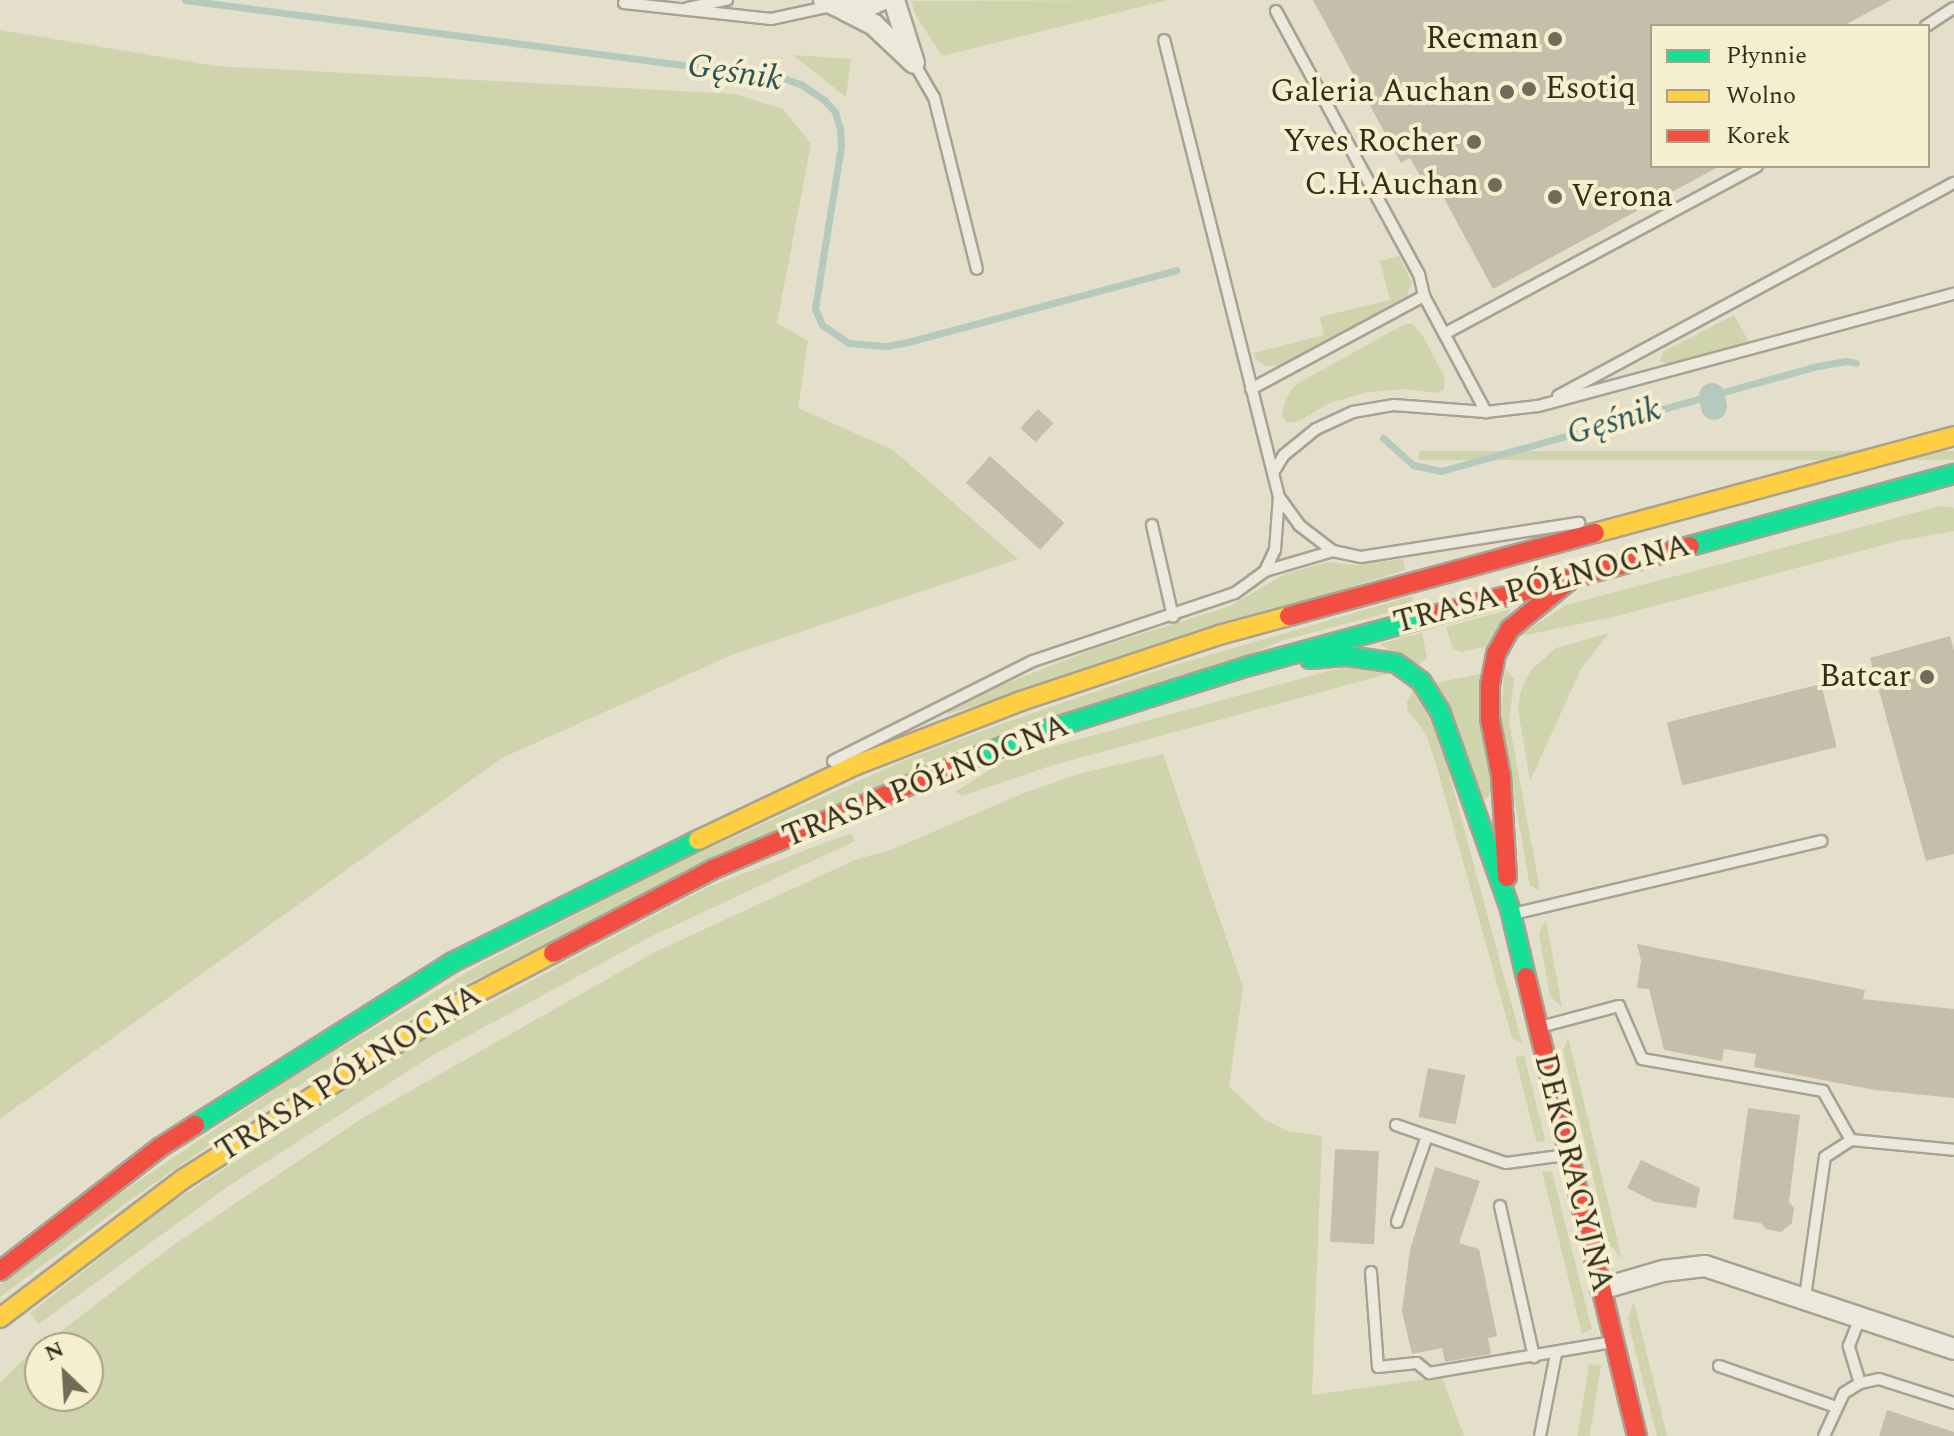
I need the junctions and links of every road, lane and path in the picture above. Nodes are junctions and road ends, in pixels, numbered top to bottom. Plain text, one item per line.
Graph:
1 (727, 0) edge
2 (881, 0) edge
3 (894, 0) edge
4 (624, 3) dead end
5 (834, 5) edge
6 (1954, 8) edge
7 (674, 10) junction
8 (1276, 11) dead end
9 (1929, 24) edge
10 (1164, 40) dead end
11 (914, 63) junction
12 (1753, 168) edge
13 (1954, 183) edge
14 (977, 269) dead end
15 (1954, 294) edge
16 (1424, 296) junction
17 (1444, 334) junction
18 (1251, 389) junction
19 (1538, 406) junction
20 (1486, 412) junction
21 (1954, 436) edge
22 (1273, 473) junction
23 (1954, 474) edge
24 (1279, 497) junction
25 (1637, 519) junction
26 (1152, 525) dead end
27 (1333, 551) junction
28 (1265, 571) junction
29 (1574, 576) junction
30 (1173, 617) junction
31 (1249, 666) junction
32 (783, 797) junction
33 (1821, 841) dead end
34 (1510, 912) junction
35 (1538, 1027) junction
36 (1396, 1125) dead end
37 (1427, 1136) junction
38 (1851, 1140) junction
39 (1954, 1150) edge
40 (1569, 1155) junction
41 (1500, 1206) dead end
42 (1397, 1222) dead end
43 (0, 1271) edge
44 (1371, 1272) dead end
45 (1601, 1289) junction
46 (1805, 1297) junction
47 (1860, 1317) junction
48 (0, 1318) edge
49 (1614, 1341) junction
50 (1954, 1349) edge
51 (1556, 1354) junction
52 (1534, 1357) junction
53 (1719, 1366) dead end
54 (1860, 1383) junction
55 (1954, 1403) edge
56 (1836, 1407) junction
57 (1540, 1436) edge
58 (1637, 1436) edge
59 (1824, 1436) edge

1 - 7 lane
2 - 5 street
3 - 11 street
4 - 7 lane
5 - 7 lane
5 - 11 street
6 - 9 lane
8 - 16 lane
10 - 18 lane
11 - 14 lane
12 - 17 lane
13 - 19 lane
15 - 19 lane
16 - 17 lane
16 - 18 lane
17 - 20 lane
18 - 22 lane
19 - 20 lane
20 - 22 lane
21 - 25 main road, TRASA PÓŁNOCNA
22 - 24 lane
23 - 29 main road, TRASA PÓŁNOCNA
24 - 27 lane
24 - 28 lane
25 - 27 lane
25 - 32 main road, TRASA PÓŁNOCNA
26 - 30 lane
27 - 28 lane
28 - 30 lane
29 - 31 main road, TRASA PÓŁNOCNA
29 - 34 main road, DEKORACYJNA
30 - 32 lane
31 - 34 main road, DEKORACYJNA
31 - 48 main road, TRASA PÓŁNOCNA
32 - 43 main road, TRASA PÓŁNOCNA
33 - 34 lane
34 - 35 main road, DEKORACYJNA
35 - 38 lane
35 - 40 main road, DEKORACYJNA
36 - 37 lane
37 - 40 lane
37 - 42 lane
38 - 39 lane
38 - 46 lane
40 - 45 main road, DEKORACYJNA
41 - 52 lane
44 - 52 lane
45 - 46 street
45 - 49 main road, DEKORACYJNA
46 - 47 street
47 - 50 street
47 - 54 lane
49 - 51 lane
49 - 58 main road, DEKORACYJNA
51 - 52 lane
51 - 57 lane
53 - 56 lane
54 - 55 lane
54 - 56 lane
56 - 59 lane

